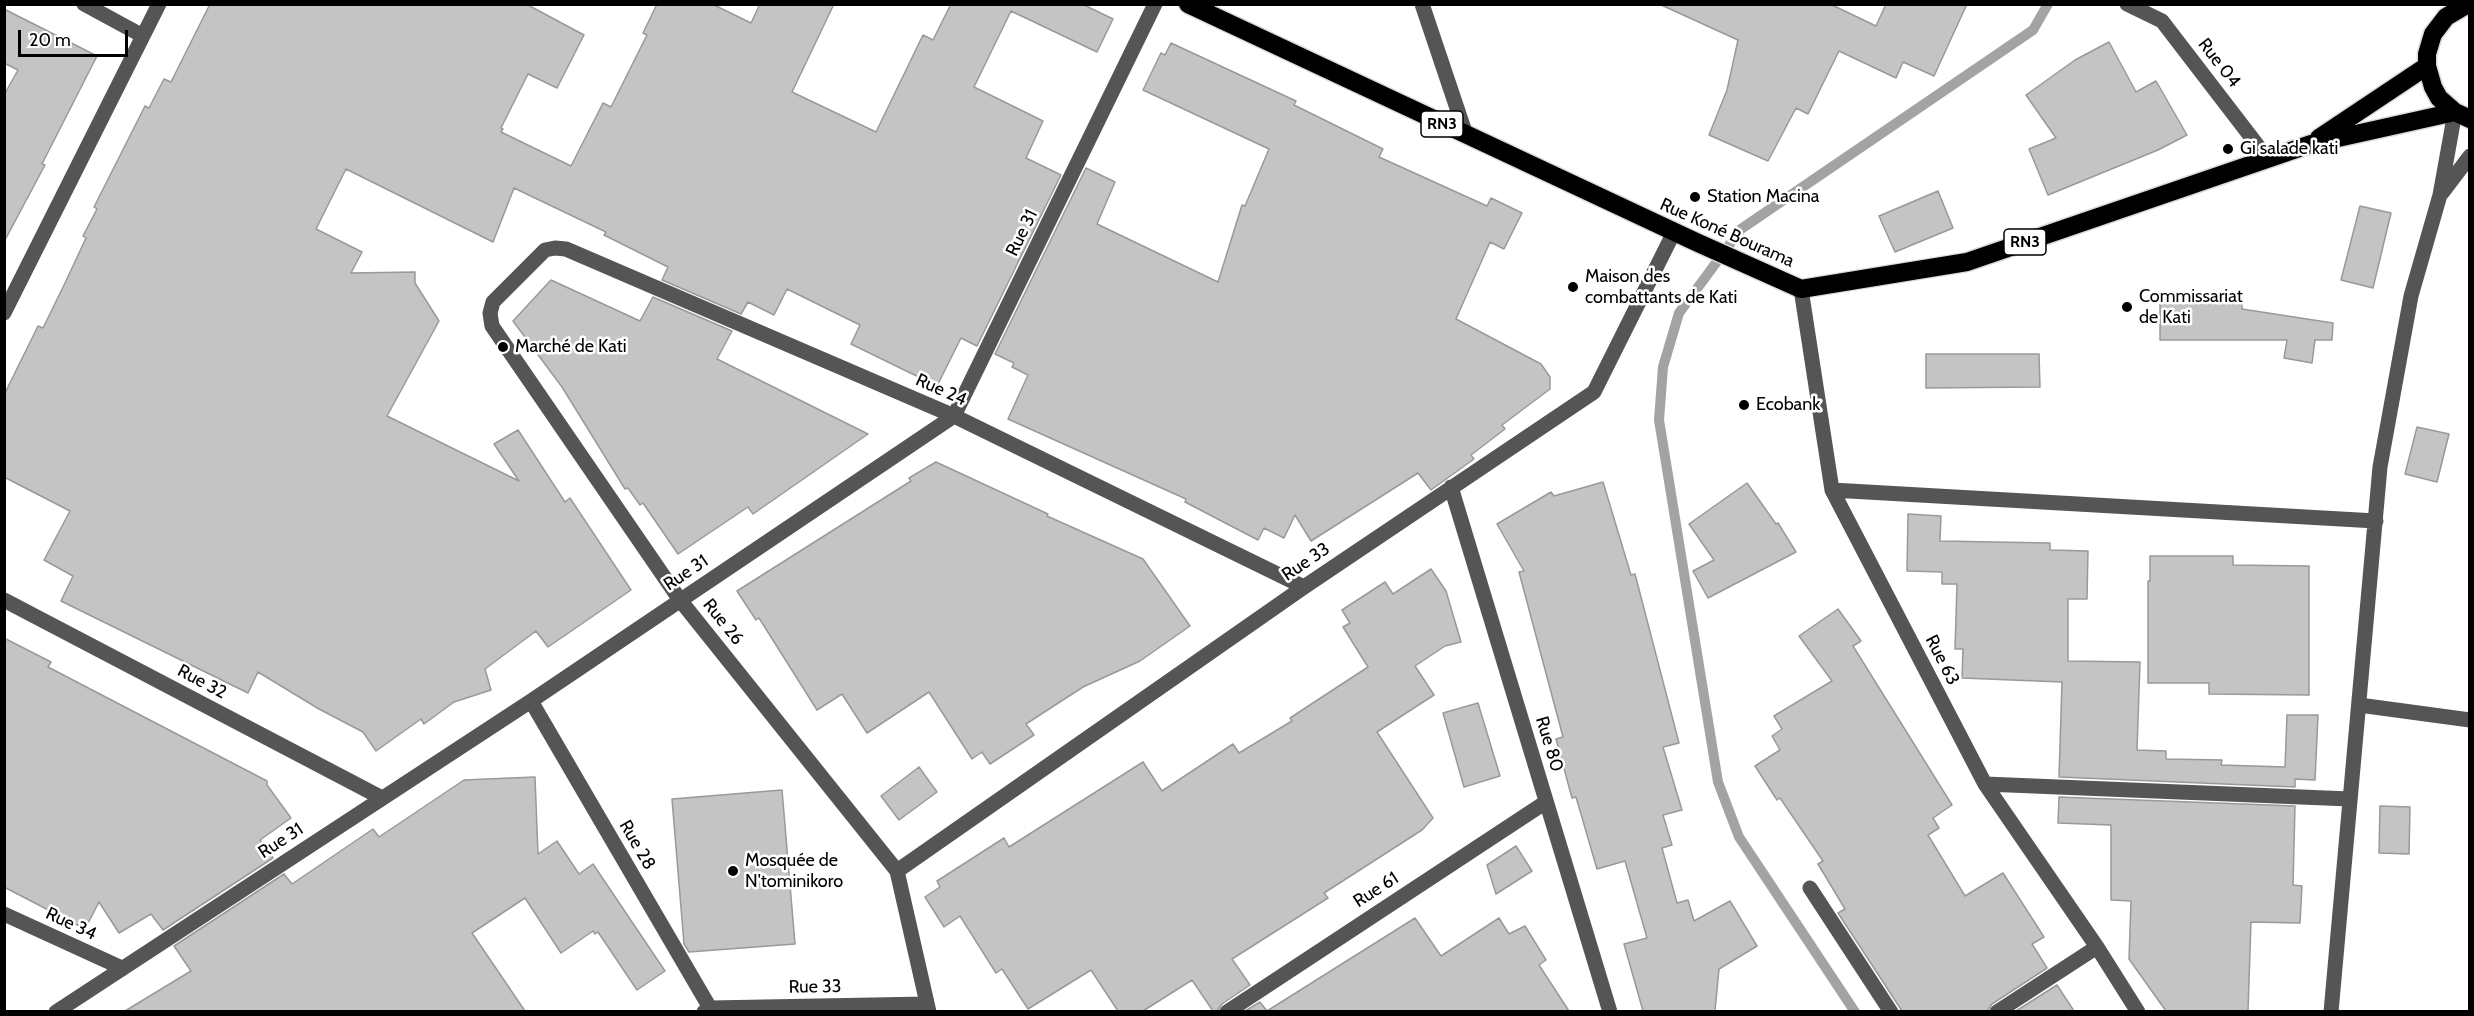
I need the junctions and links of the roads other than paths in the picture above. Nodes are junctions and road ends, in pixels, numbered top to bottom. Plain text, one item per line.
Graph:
1 (84, 4) edge
2 (159, 4) edge
3 (1155, 4) edge
4 (1188, 4) edge
5 (1422, 4) edge
6 (2127, 4) edge
7 (2165, 4) edge
8 (2464, 5) edge
9 (2162, 21) junction
10 (144, 36) junction
11 (2427, 66) junction
12 (2462, 116) edge
13 (1466, 135) junction
14 (2310, 144) junction
15 (2469, 156) edge
16 (2268, 159) junction
17 (2440, 195) junction
18 (1674, 232) junction
19 (555, 248) joint
20 (10, 287) edge
21 (1801, 289) junction
22 (4, 313) edge
23 (954, 416) junction
24 (1451, 487) junction
25 (1832, 490) junction
26 (2376, 521) junction
27 (1304, 587) junction
28 (4, 600) edge
29 (681, 600) junction
30 (531, 701) junction
31 (2359, 705) junction
32 (2469, 720) edge
33 (1984, 784) junction
34 (382, 798) junction
35 (2350, 799) junction
36 (1546, 802) junction
37 (897, 871) junction
38 (1810, 888) dead end
39 (4, 914) edge
40 (2097, 946) junction
41 (122, 968) junction
42 (928, 1008) edge
43 (707, 1010) edge
44 (56, 1011) edge
45 (1227, 1011) edge
46 (1610, 1011) edge
47 (1891, 1011) edge
48 (1997, 1011) edge
49 (2138, 1011) edge
50 (2331, 1011) edge

1 - 10 street
2 - 10 street
3 - 23 street, Rue 31
4 - 13 highway, Rue Koné Bourama / RN3
5 - 13 street
6 - 9 street, Rue 04
7 - 9 street
8 - 11 highway
9 - 16 street, Rue 04
10 - 20 street
11 - 12 highway
11 - 14 highway, Rue Koné Bourama / RN3
12 - 14 highway, Rue Koné Bourama / RN3
12 - 17 street
13 - 18 highway, Rue Koné Bourama / RN3
14 - 16 highway, Rue Koné Bourama / RN3
15 - 17 street
16 - 21 highway, Rue Koné Bourama / RN3
17 - 26 street
18 - 21 highway, Rue Koné Bourama / RN3
18 - 24 street, Rue 33
19 - 23 street, Rue 24
19 - 29 street, Rue 26
20 - 22 street
21 - 25 street, Rue 63
23 - 27 street, Rue 24
23 - 29 street, Rue 31
24 - 27 street, Rue 33
24 - 36 street, Rue 80
25 - 26 street
25 - 33 street, Rue 63
26 - 31 street
27 - 37 street, Rue 33
28 - 34 street, Rue 32
29 - 30 street, Rue 31
29 - 37 street, Rue 26
30 - 34 street, Rue 31
30 - 43 street, Rue 28
31 - 32 street
31 - 35 street
33 - 35 street
33 - 40 street, Rue 63
34 - 41 street, Rue 31
35 - 50 street
36 - 45 street, Rue 61
36 - 46 street, Rue 80
37 - 42 street, Rue 26
38 - 47 street
39 - 41 street, Rue 34
40 - 48 street
40 - 49 street, Rue 63
41 - 44 street, Rue 31
42 - 43 street, Rue 33

